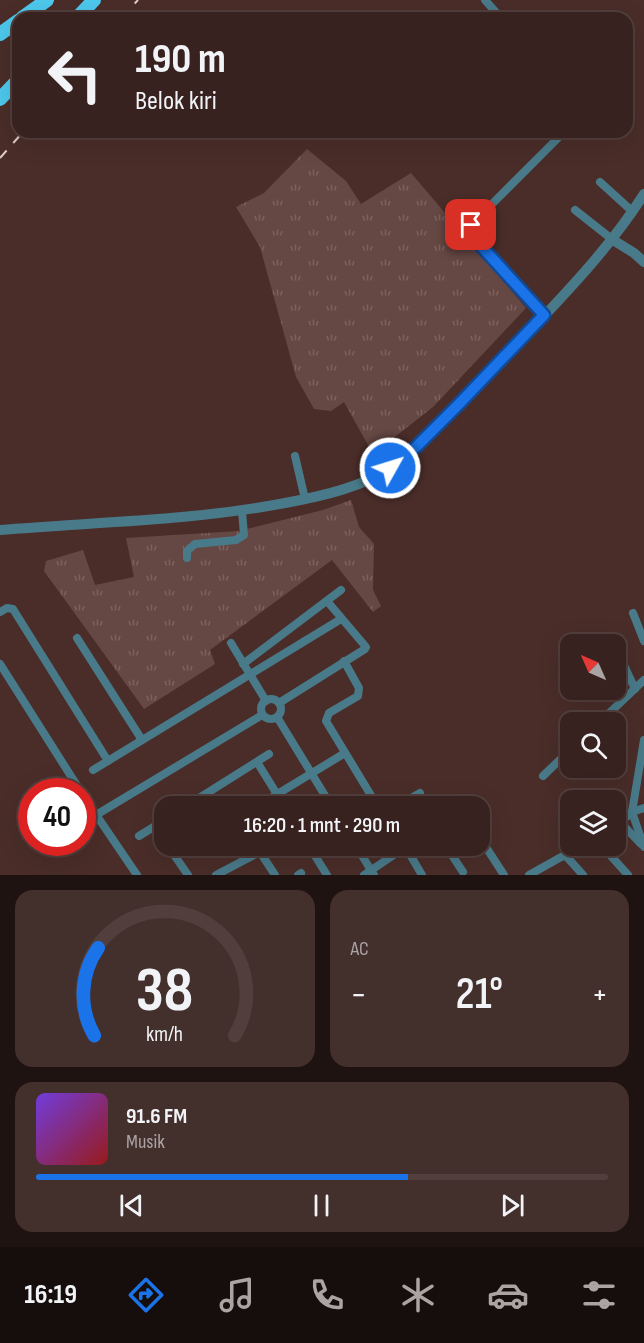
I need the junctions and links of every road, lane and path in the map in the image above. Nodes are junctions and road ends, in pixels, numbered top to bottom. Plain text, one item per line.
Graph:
1 (47, 0) edge
2 (94, 0) edge
3 (485, 0) edge
4 (30, 12) edge
5 (83, 12) edge
6 (496, 12) edge
7 (12, 86) edge
8 (1, 98) edge
9 (558, 138) edge
10 (600, 182) dead end
11 (644, 194) edge
12 (575, 210) dead end
13 (633, 212) junction
14 (613, 240) junction
15 (644, 262) edge
16 (544, 315) junction
17 (295, 456) dead end
18 (305, 499) junction
19 (242, 511) junction
20 (0, 530) edge
21 (187, 558) dead end
22 (341, 590) dead end
23 (327, 601) junction
24 (0, 612) edge
25 (633, 613) dead end
26 (341, 619) junction
27 (77, 638) dead end
28 (644, 641) edge
29 (231, 643) dead end
30 (344, 661) junction
31 (0, 664) edge
32 (243, 664) junction
33 (626, 671) edge
34 (250, 675) junction
35 (644, 680) edge
36 (634, 689) junction
37 (266, 701) junction
38 (279, 703) junction
39 (610, 712) edge
40 (262, 715) junction
41 (277, 717) junction
42 (142, 740) junction
43 (644, 740) edge
44 (345, 753) junction
45 (269, 754) dead end
46 (560, 760) edge
47 (108, 761) junction
48 (257, 762) junction
49 (93, 770) dead end
50 (311, 774) junction
51 (543, 776) dead end
52 (72, 778) edge
53 (420, 793) dead end
54 (277, 794) junction
55 (203, 796) edge
56 (274, 796) edge
57 (325, 796) edge
58 (371, 796) edge
59 (415, 796) edge
60 (644, 808) edge
61 (632, 812) junction
62 (96, 815) joint
63 (626, 818) edge
64 (154, 827) edge
65 (626, 832) edge
66 (139, 836) dead end
67 (644, 847) edge
68 (490, 853) edge
69 (175, 856) edge
70 (315, 856) edge
71 (361, 856) edge
72 (392, 856) edge
73 (412, 856) edge
74 (453, 856) edge
75 (611, 856) edge
76 (229, 872) edge
77 (463, 872) dead end
78 (369, 873) edge
79 (184, 874) edge
80 (137, 875) edge
81 (216, 875) edge
82 (275, 875) edge
83 (327, 875) edge
84 (422, 875) edge
85 (504, 875) edge
86 (529, 875) edge
87 (583, 875) edge
88 (628, 875) edge

1 - 4 highway
2 - 5 highway
3 - 6 street
7 - 8 highway
9 - 16 street
10 - 13 street
11 - 13 street
12 - 14 street
13 - 14 street
14 - 15 street
14 - 16 street
16 - 18 street
17 - 18 street
18 - 19 street
19 - 20 street
19 - 21 street
22 - 23 street
23 - 26 street
23 - 32 street
24 - 47 street
25 - 28 street
26 - 30 street
26 - 34 street
27 - 42 street
29 - 32 street
30 - 38 street
30 - 44 street
31 - 52 street
32 - 34 street
33 - 36 street
34 - 37 street
34 - 42 street
35 - 36 street
36 - 39 street
37 - 38 street
37 - 40 street
38 - 41 street
40 - 41 street
40 - 62 street
41 - 50 street
42 - 47 street
43 - 61 street
44 - 50 street
44 - 58 street
45 - 48 street
46 - 51 street
47 - 49 street
48 - 54 street
48 - 55 street
50 - 54 street
50 - 57 street
53 - 59 street
54 - 56 street
60 - 61 street
61 - 63 street
61 - 67 street
62 - 80 street
64 - 66 street
65 - 67 street
68 - 85 street
69 - 79 street
70 - 83 street
71 - 78 street
72 - 78 street
73 - 84 street
74 - 77 street
75 - 88 street
76 - 81 street
76 - 82 street
86 - 87 street

